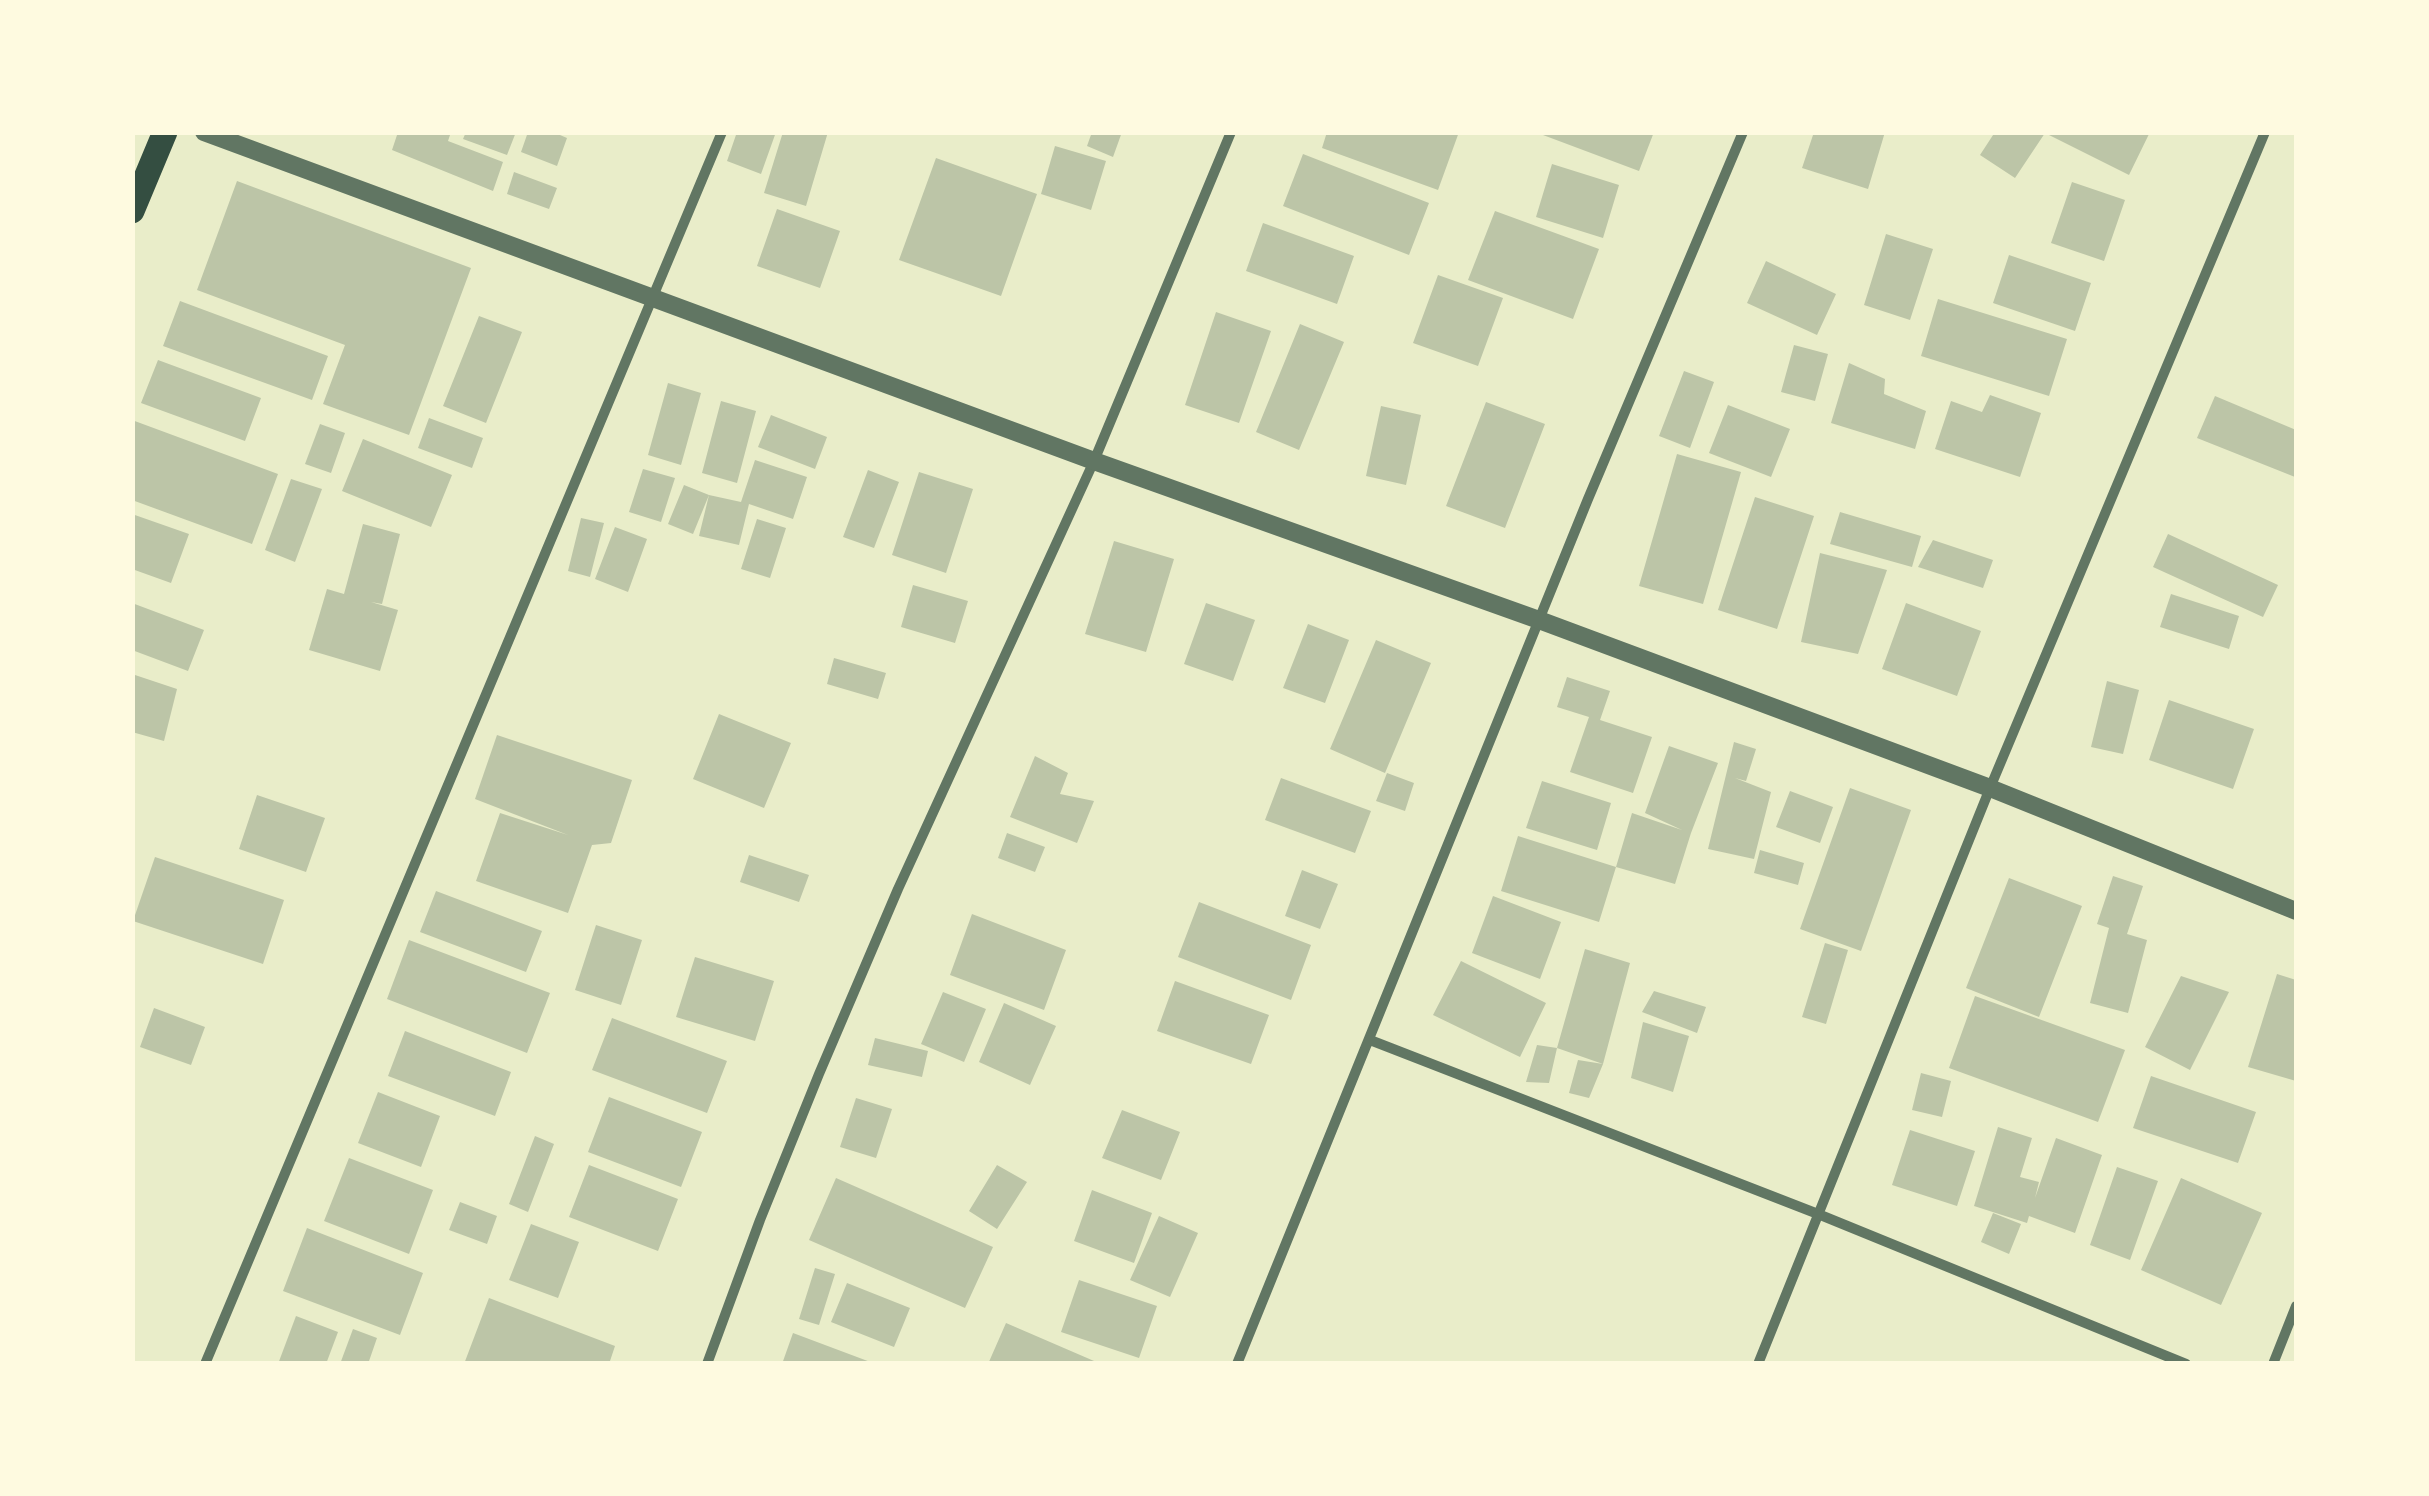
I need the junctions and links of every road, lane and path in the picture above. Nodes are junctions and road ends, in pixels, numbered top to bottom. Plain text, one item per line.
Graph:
1 (165, 132) edge
2 (204, 132) edge
3 (722, 132) edge
4 (1231, 132) edge
5 (1743, 132) edge
6 (2265, 132) edge
7 (132, 211) edge
8 (654, 300) junction
9 (1094, 461) junction
10 (1539, 620) junction
11 (1990, 788) junction
12 (2296, 911) edge
13 (1370, 1040) junction
14 (1818, 1214) junction
15 (2296, 1306) edge
16 (205, 1364) edge
17 (707, 1364) edge
18 (1237, 1364) edge
19 (1758, 1364) edge
20 (2186, 1364) edge
21 (2273, 1364) edge

1 - 7 main road
2 - 8 street
3 - 8 street
4 - 9 street
5 - 10 street
6 - 11 street
8 - 9 street
8 - 16 street
9 - 10 street
9 - 17 street
10 - 11 street
10 - 13 street
11 - 12 street
11 - 14 street
13 - 14 street
13 - 18 street
14 - 19 street
14 - 20 street
15 - 21 street

